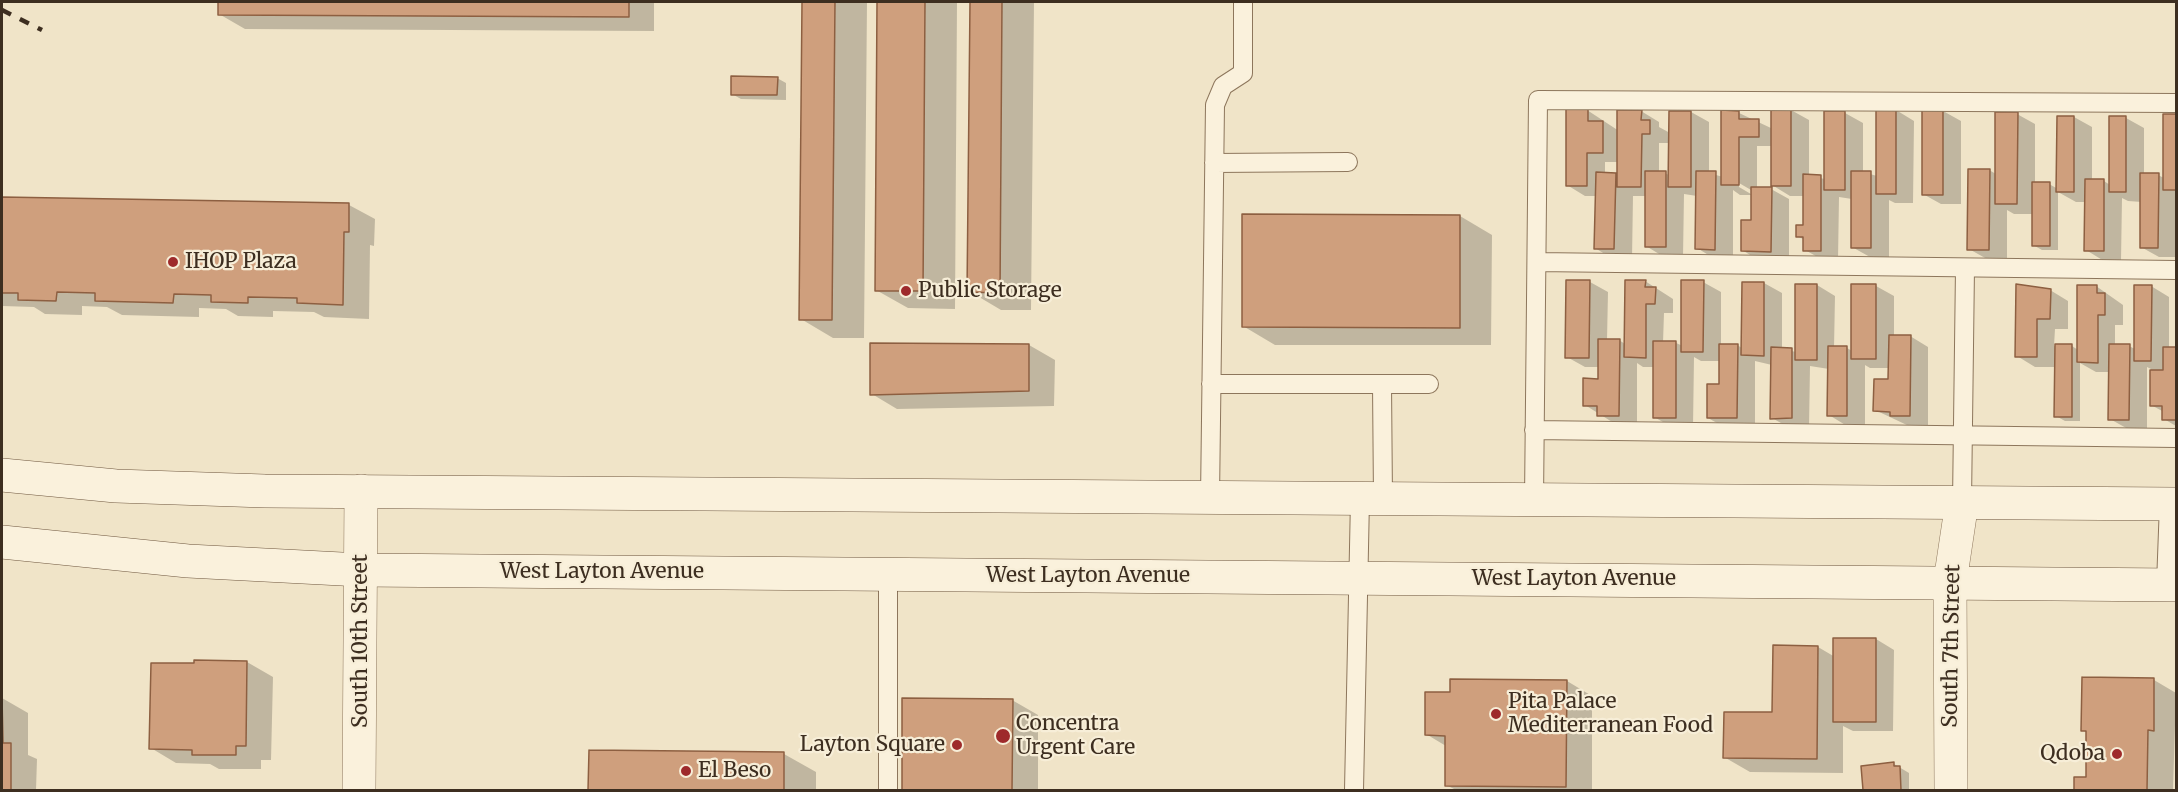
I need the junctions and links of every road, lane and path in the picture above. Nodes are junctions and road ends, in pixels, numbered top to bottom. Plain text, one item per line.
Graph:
1 (1243, 2) edge
2 (2176, 103) edge
3 (1348, 162) dead end
4 (1214, 163) junction
5 (1537, 262) junction
6 (1965, 268) junction
7 (2176, 270) edge
8 (1211, 384) junction
9 (1382, 384) junction
10 (1429, 384) dead end
11 (1534, 430) junction
12 (1964, 435) junction
13 (2176, 438) edge
14 (2, 475) edge
15 (361, 491) junction
16 (1210, 498) junction
17 (1371, 499) junction
18 (1534, 500) junction
19 (1962, 502) junction
20 (2173, 504) edge
21 (2, 542) edge
22 (361, 570) junction
23 (888, 574) junction
24 (1358, 578) junction
25 (1950, 582) junction
26 (2171, 585) edge
27 (359, 790) edge
28 (888, 790) edge
29 (1354, 790) edge
30 (1951, 790) edge

1 - 4 lane
2 - 5 lane
3 - 4 lane
4 - 8 lane
5 - 6 lane
5 - 11 lane
6 - 7 lane
6 - 12 lane
8 - 9 lane
8 - 16 lane
9 - 10 lane
9 - 17 lane
11 - 12 lane
11 - 18 lane
12 - 13 lane
12 - 19 lane
14 - 15 main road
15 - 16 main road
15 - 22 main road, South 10th Street
16 - 17 main road
17 - 18 main road
17 - 24 lane
18 - 19 main road
19 - 20 main road
19 - 25 main road, South 7th Street
20 - 26 lane
21 - 22 main road, West Layton Avenue
22 - 23 main road, West Layton Avenue
22 - 27 main road, South 10th Street
23 - 24 main road, West Layton Avenue
23 - 28 lane
24 - 25 main road, West Layton Avenue
24 - 29 lane
25 - 26 main road, West Layton Avenue
25 - 30 main road, South 7th Street

